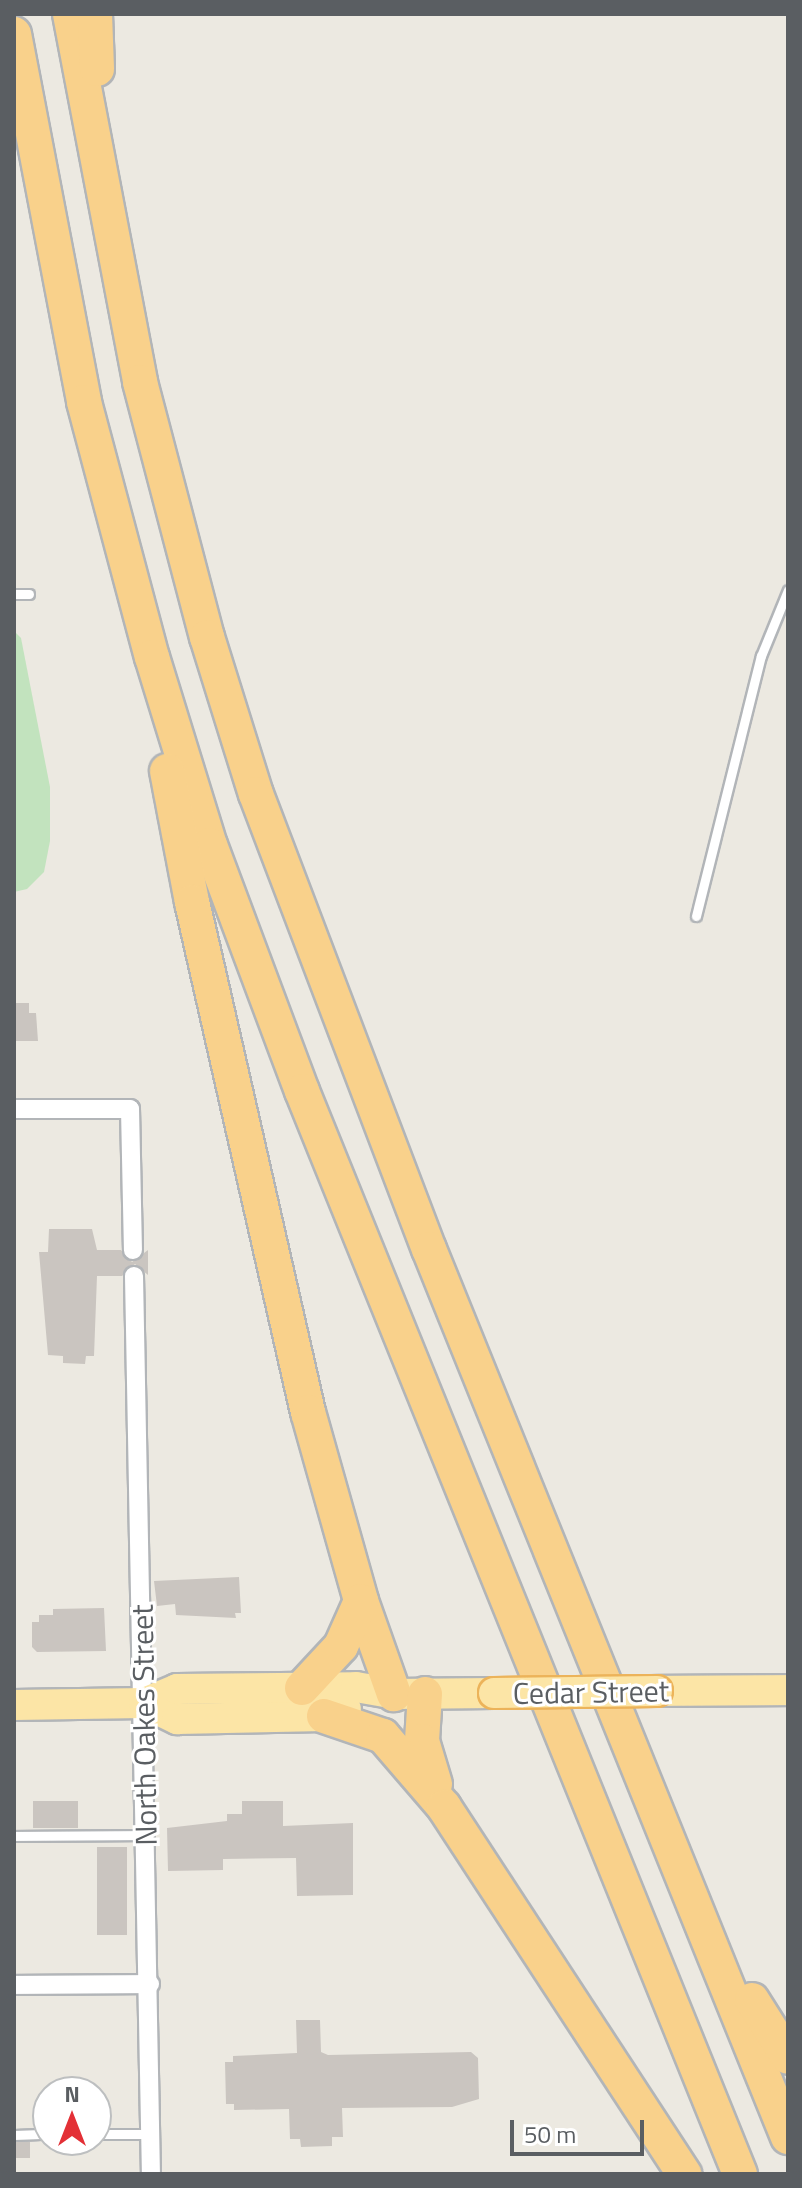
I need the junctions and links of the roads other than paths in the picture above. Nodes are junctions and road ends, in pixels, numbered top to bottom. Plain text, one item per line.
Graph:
1 (70, 14) edge
2 (95, 14) edge
3 (14, 34) edge
4 (100, 189) junction
5 (788, 590) edge
6 (134, 593) junction
7 (14, 594) edge
8 (29, 594) dead end
9 (696, 916) dead end
10 (14, 1109) edge
11 (133, 1250) dead end
12 (134, 1276) dead end
13 (361, 1601) junction
14 (302, 1688) junction
15 (788, 1690) edge
16 (409, 1694) junction
17 (144, 1703) junction
18 (14, 1705) edge
19 (324, 1716) junction
20 (444, 1807) junction
21 (147, 1835) junction
22 (14, 1836) edge
23 (705, 1931) junction
24 (150, 1984) junction
25 (14, 1985) edge
26 (788, 2057) edge
27 (112, 2134) edge
28 (150, 2134) junction
29 (788, 2137) edge
30 (151, 2174) edge
31 (684, 2174) edge
32 (740, 2174) edge

1 - 4 highway
2 - 4 highway
3 - 6 highway
4 - 23 highway
5 - 9 lane
6 - 13 highway
6 - 32 highway
7 - 8 lane
10 - 11 street
12 - 17 street, North Oakes Street
13 - 14 highway
13 - 16 highway
14 - 16 main road, Cedar Street
14 - 17 main road, Cedar Street
15 - 16 main road, Cedar Street, bridge
16 - 19 main road, Cedar Street
16 - 20 highway
17 - 18 main road, Cedar Street
17 - 19 main road, Cedar Street
17 - 21 street, North Oakes Street
19 - 20 highway
20 - 31 highway
21 - 22 lane
21 - 24 street, North Oakes Street
23 - 26 highway
23 - 29 highway
24 - 25 street
24 - 28 street, North Oakes Street
27 - 28 lane
28 - 30 street, North Oakes Street

